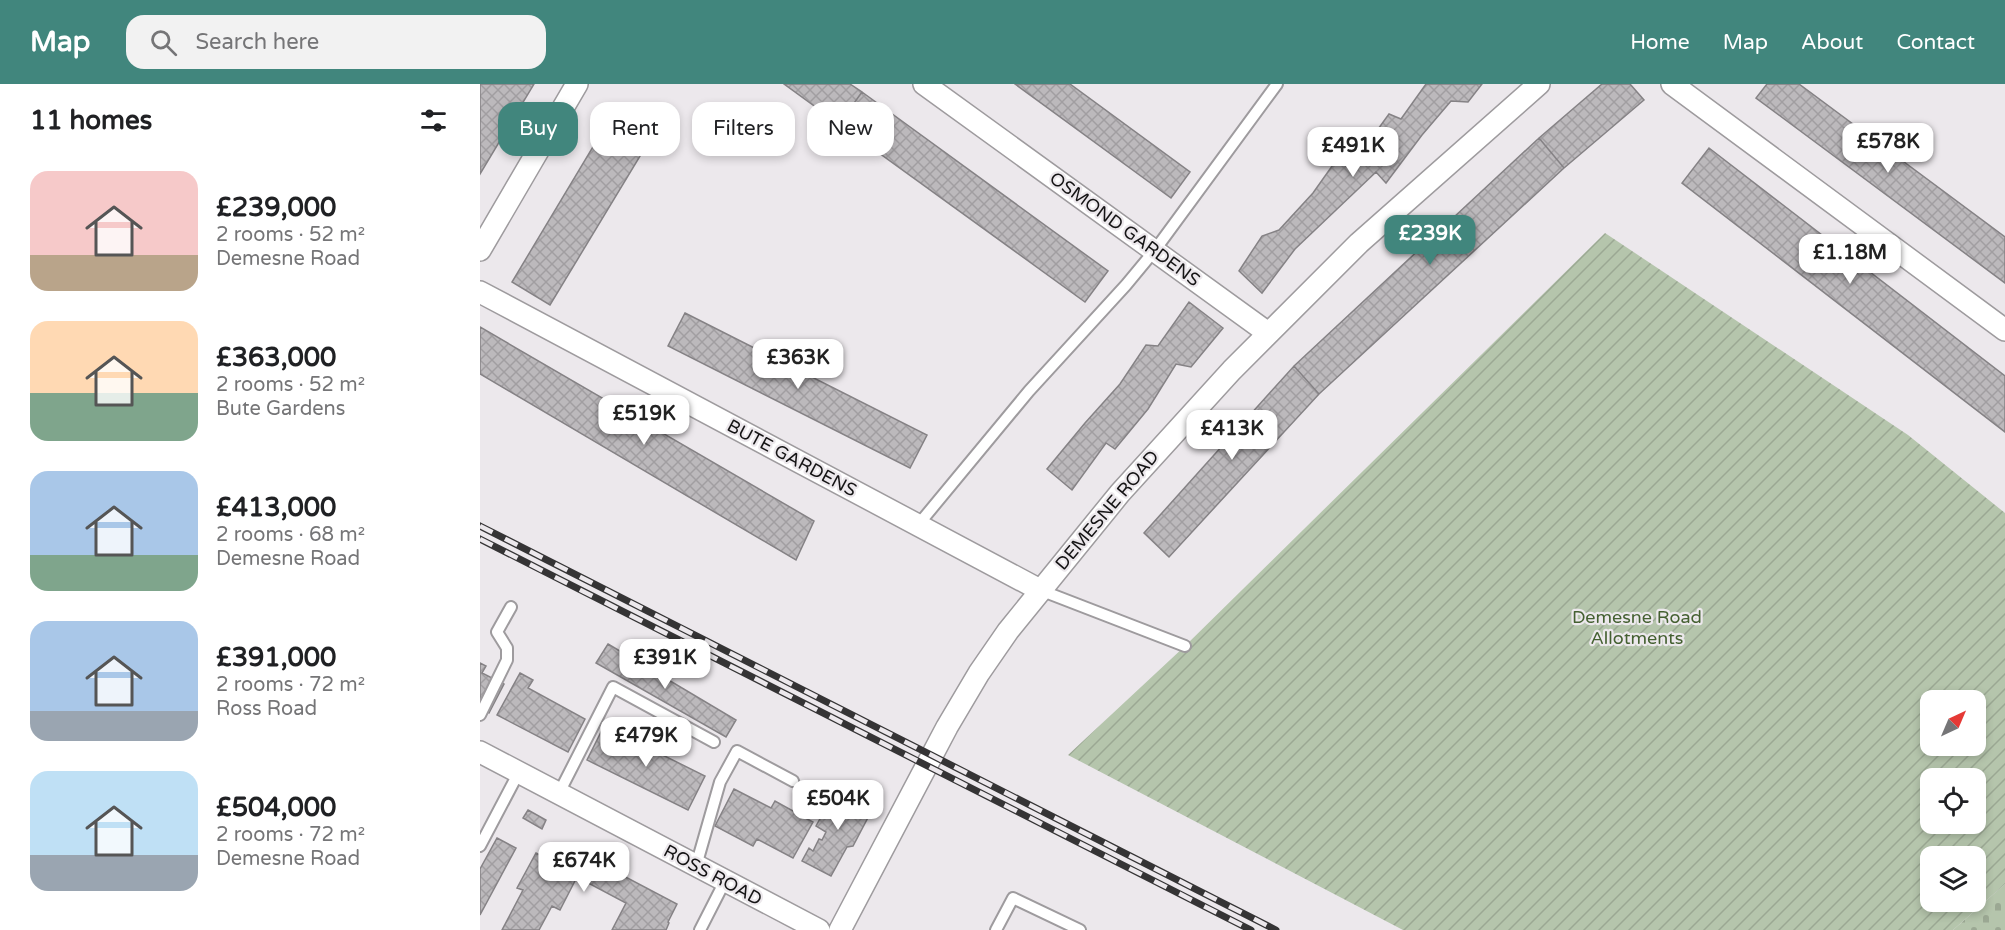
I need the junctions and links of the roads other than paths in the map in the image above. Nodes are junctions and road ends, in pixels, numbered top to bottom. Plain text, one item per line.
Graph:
1 (577, 84) edge
2 (924, 84) edge
3 (1539, 84) edge
4 (1672, 84) edge
5 (1273, 86) edge
6 (480, 250) edge
7 (1155, 250) junction
8 (480, 292) edge
9 (2005, 330) edge
10 (1268, 333) junction
11 (918, 525) junction
12 (1040, 590) junction
13 (511, 607) dead end
14 (1185, 646) dead end
15 (480, 715) edge
16 (714, 742) dead end
17 (480, 752) edge
18 (519, 772) junction
19 (794, 781) dead end
20 (559, 794) junction
21 (480, 846) edge
22 (696, 866) junction
23 (725, 881) junction
24 (700, 930) edge
25 (819, 930) edge
26 (840, 930) edge
27 (996, 930) edge
28 (1080, 930) edge

1 - 6 street
2 - 7 street, OSMOND GARDENS
3 - 10 street, DEMESNE ROAD
4 - 9 street
5 - 7 lane
7 - 10 street, OSMOND GARDENS
7 - 11 lane
8 - 11 street, BUTE GARDENS
10 - 12 street, DEMESNE ROAD
11 - 12 street, BUTE GARDENS
12 - 14 lane
12 - 26 street, DEMESNE ROAD
13 - 15 lane
16 - 20 lane
17 - 18 street, ROSS ROAD
18 - 20 street, ROSS ROAD
18 - 21 lane
19 - 22 lane
20 - 22 street, ROSS ROAD
22 - 23 street, ROSS ROAD
23 - 24 lane
23 - 25 street, ROSS ROAD
27 - 28 lane

